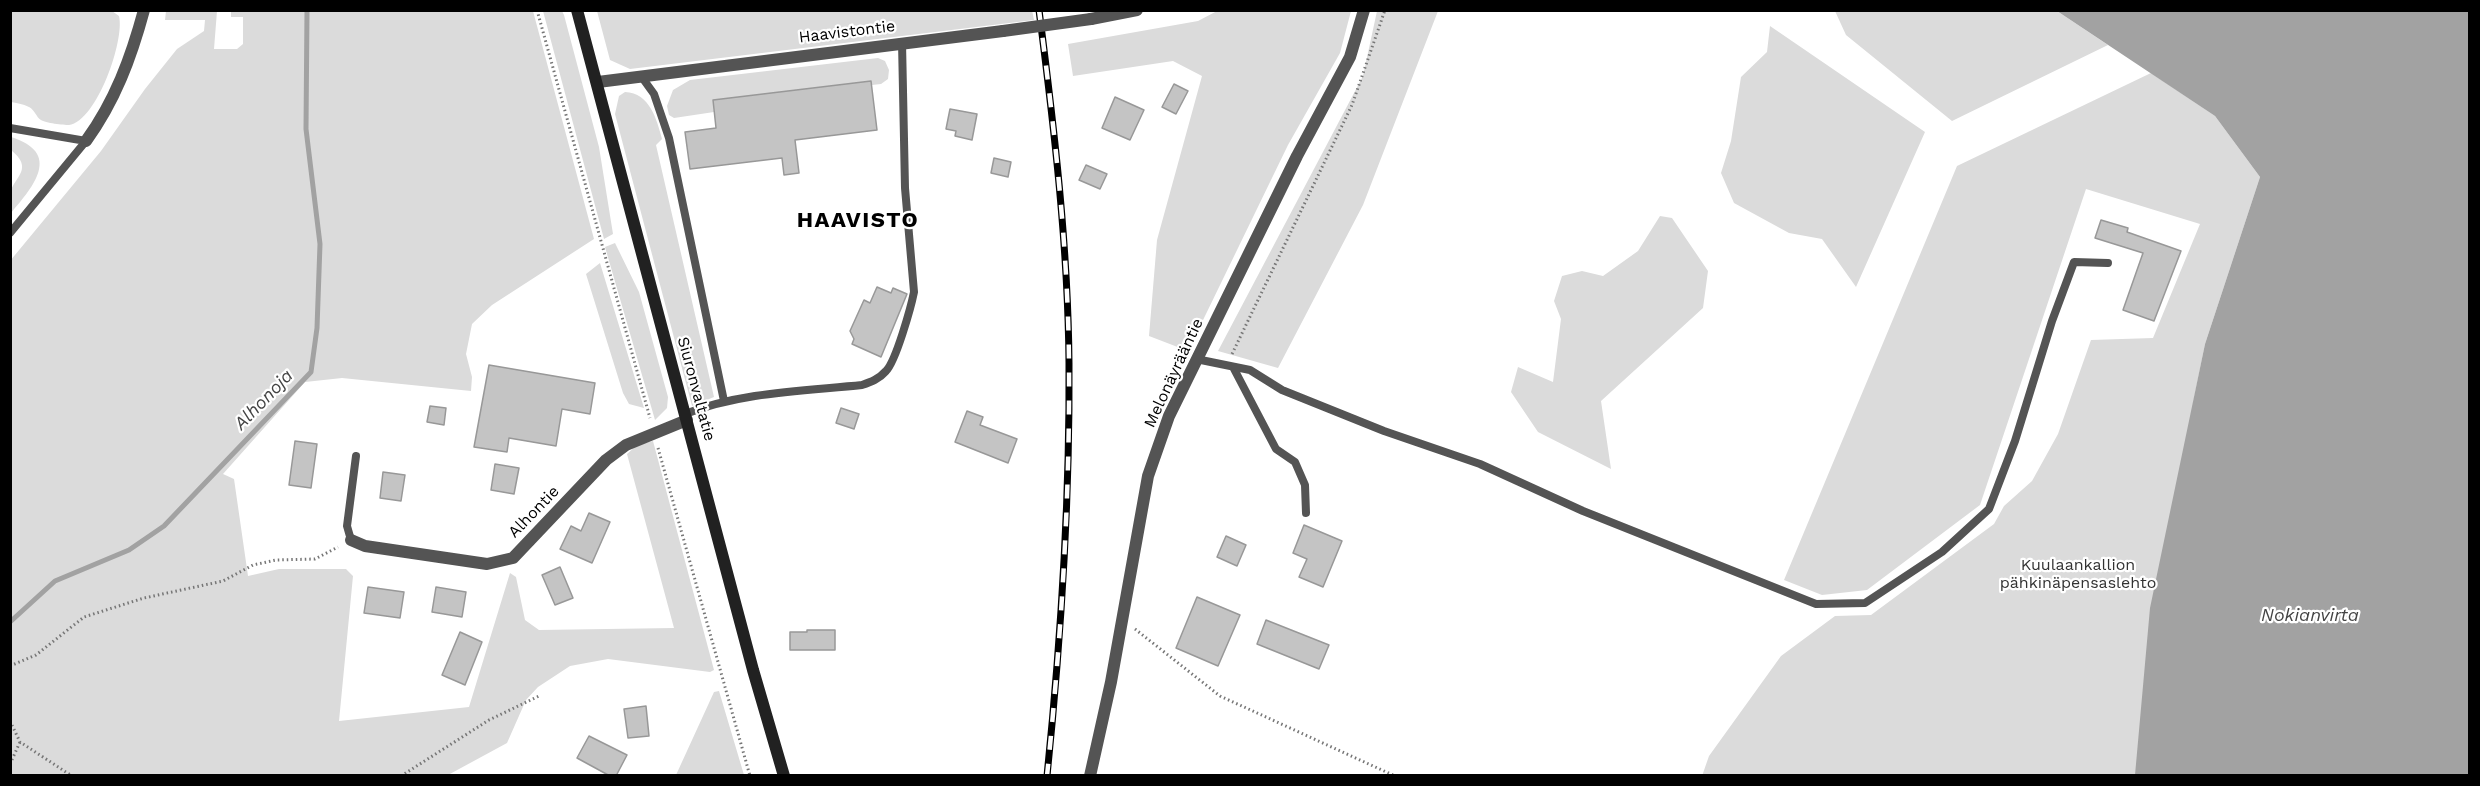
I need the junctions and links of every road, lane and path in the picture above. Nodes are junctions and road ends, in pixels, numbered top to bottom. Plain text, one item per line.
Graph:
1 (144, 10) edge
2 (537, 10) edge
3 (577, 10) edge
4 (1137, 10) edge
5 (1364, 10) edge
6 (1385, 10) edge
7 (902, 42) junction
8 (642, 76) junction
9 (598, 82) junction
10 (10, 128) edge
11 (86, 141) junction
12 (10, 232) edge
13 (2108, 263) dead end
14 (1196, 359) junction
15 (1229, 366) junction
16 (724, 402) junction
17 (686, 417) junction
18 (654, 433) junction
19 (356, 456) dead end
20 (1306, 513) dead end
21 (351, 540) junction
22 (1122, 618) junction
23 (10, 666) edge
24 (539, 696) dead end
25 (10, 721) edge
26 (20, 742) junction
27 (10, 764) edge
28 (72, 776) edge
29 (401, 776) edge
30 (750, 776) edge
31 (784, 776) edge
32 (1090, 776) edge
33 (1395, 776) edge

1 - 11 street
2 - 18 path
3 - 9 main road, Siuronvaltatie
4 - 7 street, Haavistontie, bridge
5 - 14 street, Melonäyrääntie
6 - 15 path
7 - 8 street, Haavistontie
7 - 16 lane
8 - 9 street, Haavistontie
8 - 16 lane
9 - 17 main road, Siuronvaltatie
10 - 11 lane
11 - 12 lane
13 - 15 lane
14 - 15 lane
14 - 22 street, Melonäyrääntie
15 - 20 lane
16 - 17 lane
17 - 18 street, Alhontie
17 - 31 main road, Siuronvaltatie
18 - 21 street, Alhontie
18 - 30 path
19 - 21 lane
21 - 23 path
22 - 32 street, Melonäyrääntie
22 - 33 path
24 - 29 path
25 - 26 path
26 - 27 path
26 - 28 path

